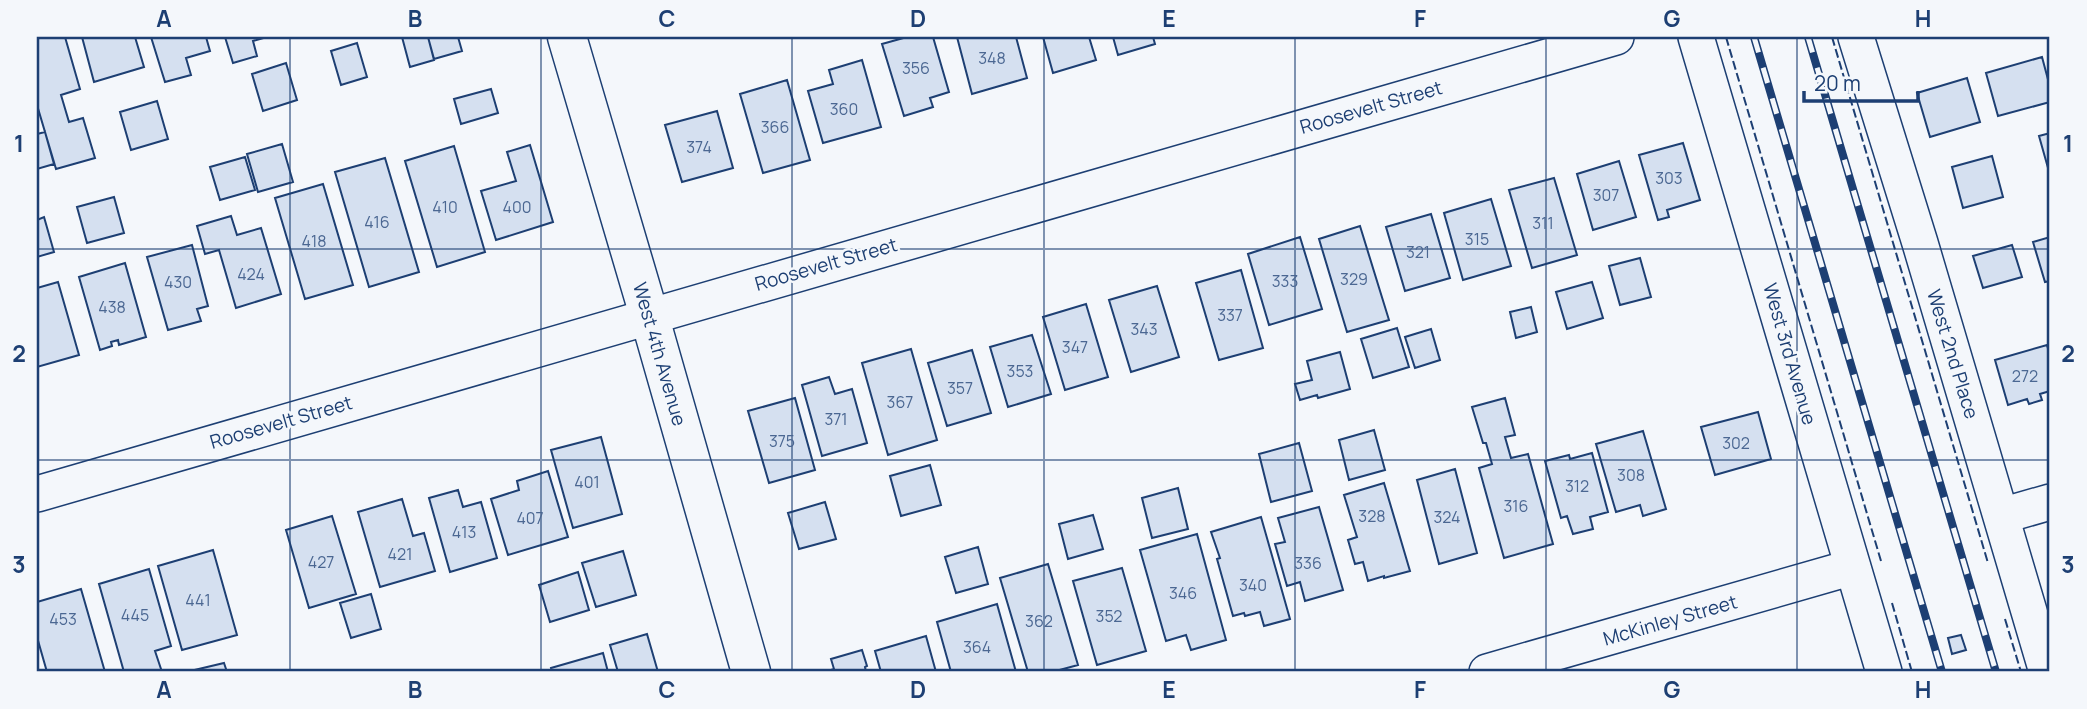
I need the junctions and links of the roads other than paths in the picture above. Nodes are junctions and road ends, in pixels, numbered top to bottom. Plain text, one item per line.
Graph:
1 (567, 37) edge
2 (1616, 37) edge
3 (1696, 37) edge
4 (1856, 37) edge
5 (649, 315) junction
6 (37, 494) edge
7 (2050, 502) edge
8 (2001, 516) junction
9 (1853, 567) junction
10 (751, 672) edge
11 (1487, 672) edge
12 (1884, 672) edge
13 (2047, 672) edge

1 - 5 main road, West 4th Avenue
2 - 5 street, Roosevelt Street
3 - 9 street, West 3rd Avenue
4 - 8 street, West 2nd Place
5 - 6 street, Roosevelt Street
5 - 10 main road, West 4th Avenue
7 - 8 street
8 - 13 street, West 2nd Place
9 - 11 street, McKinley Street
9 - 12 street, West 3rd Avenue

